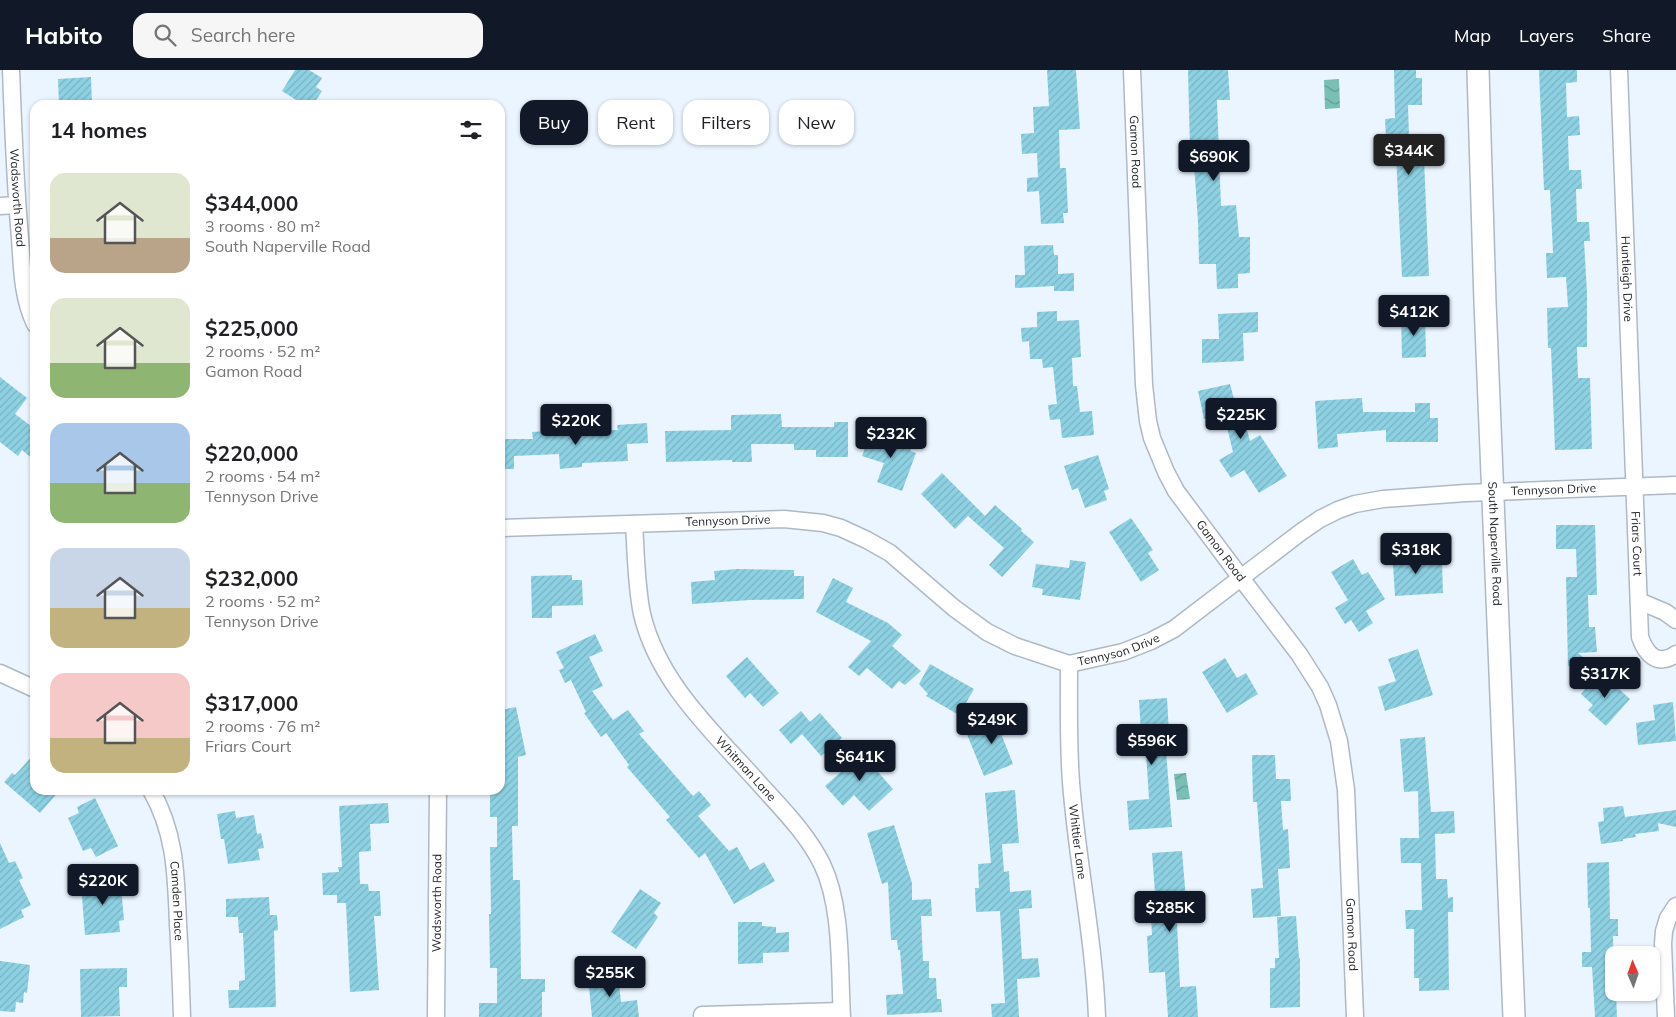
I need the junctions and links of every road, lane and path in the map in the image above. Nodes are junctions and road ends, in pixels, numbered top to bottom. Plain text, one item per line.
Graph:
1 (11, 70) edge
2 (1132, 70) edge
3 (1478, 70) edge
4 (1619, 70) edge
5 (17, 205) junction
6 (0, 206) edge
7 (30, 311) edge
8 (1676, 485) edge
9 (1634, 487) junction
10 (1493, 492) junction
11 (634, 524) junction
12 (505, 528) edge
13 (1241, 578) junction
14 (1639, 601) junction
15 (1676, 620) edge
16 (1676, 654) edge
17 (1069, 664) junction
18 (0, 673) edge
19 (30, 687) edge
20 (154, 795) edge
21 (438, 795) edge
22 (1676, 906) edge
23 (841, 1014) edge
24 (702, 1016) dead end
25 (182, 1017) edge
26 (436, 1017) edge
27 (1097, 1017) edge
28 (1355, 1017) edge
29 (1514, 1017) edge
30 (1666, 1017) edge

1 - 5 street, Wadsworth Road
2 - 13 street, Gamon Road
3 - 10 main road, South Naperville Road
4 - 9 street, Huntleigh Drive
5 - 6 street
5 - 7 street, Wadsworth Road
8 - 9 street, Tennyson Drive
9 - 10 street, Tennyson Drive
9 - 14 street, Friars Court
10 - 13 street, Tennyson Drive
10 - 29 main road, South Naperville Road
11 - 12 street, Tennyson Drive
11 - 17 street, Tennyson Drive
11 - 23 street, Whitman Lane
13 - 17 street, Tennyson Drive
13 - 28 street, Gamon Road
14 - 15 street
14 - 16 street, Friars Court
17 - 27 street, Whittier Lane
18 - 19 street
20 - 25 street, Camden Place
21 - 26 street, Wadsworth Road
22 - 30 street
23 - 24 street

